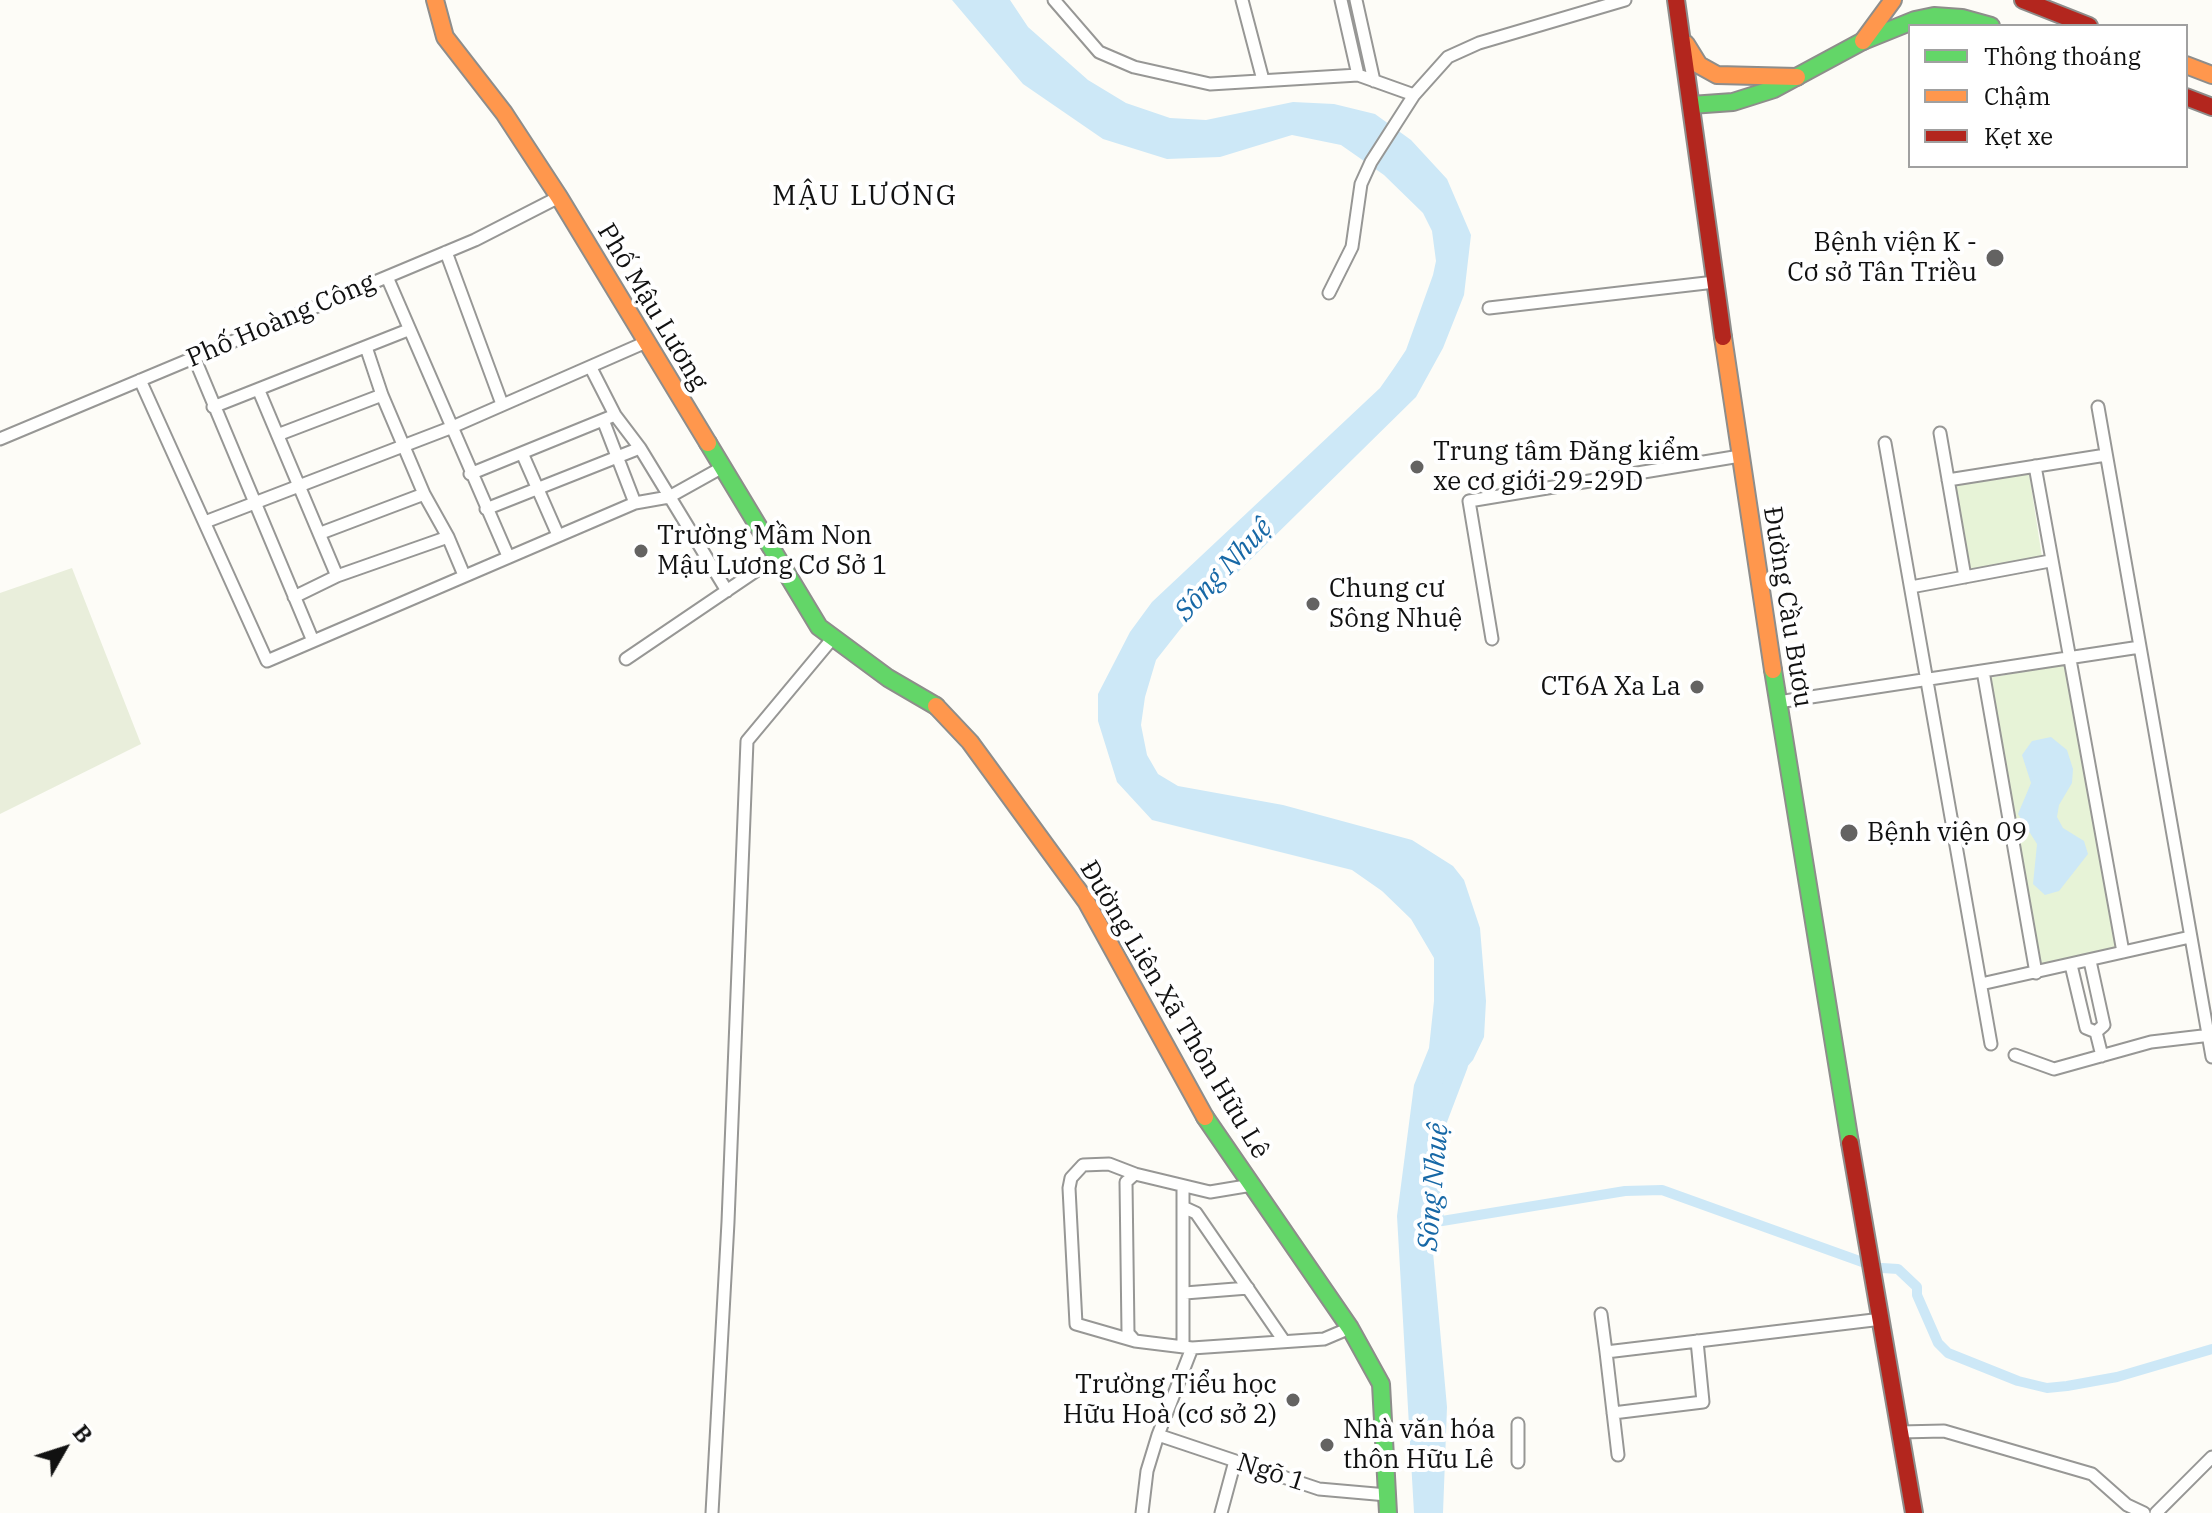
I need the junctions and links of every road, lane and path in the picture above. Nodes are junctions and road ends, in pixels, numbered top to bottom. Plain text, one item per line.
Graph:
1 (435, 0) edge
2 (1054, 0) edge
3 (1242, 0) edge
4 (1341, 0) edge
5 (1356, 0) edge
6 (1625, 0) edge
7 (1676, 0) edge
8 (1893, 0) edge
9 (1913, 0) edge
10 (2023, 0) edge
11 (1934, 16) junction
12 (1980, 24) edge
13 (2084, 24) edge
14 (1681, 35) junction
15 (1863, 41) junction
16 (2188, 66) edge
17 (1358, 75) junction
18 (2212, 75) edge
19 (1797, 77) junction
20 (1263, 80) junction
21 (1374, 81) junction
22 (1414, 95) junction
23 (2188, 98) edge
24 (1691, 105) junction
25 (2212, 107) edge
26 (559, 197) junction
27 (446, 252) junction
28 (387, 277) junction
29 (1715, 282) junction
30 (1329, 293) dead end
31 (1489, 308) dead end
32 (408, 330) junction
33 (644, 343) junction
34 (366, 347) junction
35 (194, 357) junction
36 (591, 368) junction
37 (140, 380) junction
38 (259, 391) junction
39 (382, 395) junction
40 (502, 404) junction
41 (213, 407) junction
42 (2098, 407) dead end
43 (615, 415) junction
44 (603, 420) junction
45 (450, 428) junction
46 (1940, 433) dead end
47 (280, 434) junction
48 (0, 439) edge
49 (403, 443) junction
50 (1885, 443) dead end
51 (640, 448) junction
52 (522, 453) junction
53 (2106, 455) junction
54 (1740, 456) junction
55 (616, 457) junction
56 (2035, 466) junction
57 (721, 468) junction
58 (470, 474) junction
59 (1948, 480) junction
60 (300, 483) junction
61 (536, 489) junction
62 (424, 494) junction
63 (669, 497) junction
64 (252, 503) junction
65 (635, 503) junction
66 (486, 509) junction
67 (205, 522) junction
68 (321, 533) junction
69 (558, 535) junction
70 (448, 537) junction
71 (508, 556) junction
72 (775, 558) junction
73 (2050, 561) junction
74 (464, 575) junction
75 (337, 576) junction
76 (1965, 577) junction
77 (1911, 587) junction
78 (727, 591) junction
79 (294, 597) junction
80 (832, 639) junction
81 (1492, 639) dead end
82 (313, 641) junction
83 (2140, 647) junction
84 (2067, 658) junction
85 (626, 659) dead end
86 (1983, 671) junction
87 (1926, 679) junction
88 (1778, 702) junction
89 (2190, 937) junction
90 (2123, 952) junction
91 (2090, 961) junction
92 (2071, 965) junction
93 (2036, 973) junction
94 (1981, 984) junction
95 (2096, 1032) junction
96 (2209, 1035) edge
97 (1991, 1044) dead end
98 (2015, 1055) dead end
99 (2102, 1056) junction
100 (2212, 1057) edge
101 (1135, 1174) junction
102 (1252, 1185) junction
103 (1183, 1187) junction
104 (1183, 1207) junction
105 (1248, 1288) junction
106 (1185, 1293) junction
107 (1601, 1314) dead end
108 (1882, 1319) junction
109 (1350, 1328) junction
110 (1135, 1341) junction
111 (1284, 1341) junction
112 (1697, 1341) junction
113 (1188, 1348) junction
114 (1606, 1352) junction
115 (1613, 1413) junction
116 (1518, 1424) dead end
117 (1900, 1432) junction
118 (1158, 1435) junction
119 (1618, 1455) dead end
120 (2212, 1457) edge
121 (1235, 1461) junction
122 (1518, 1462) dead end
123 (1387, 1495) junction
124 (712, 1513) edge
125 (1142, 1513) edge
126 (1221, 1513) edge
127 (1388, 1513) edge
128 (1914, 1513) edge
129 (2144, 1513) edge
130 (2156, 1513) edge

1 - 26 main road, Phố Mậu Lương
2 - 20 street
3 - 20 street
4 - 17 street
5 - 21 street
6 - 22 street
7 - 14 main road, Đường Cầu Bươu
8 - 15 main road
9 - 11 main road
10 - 13 main road
11 - 12 main road
11 - 15 main road
14 - 19 main road
14 - 24 main road, Đường Cầu Bươu
15 - 19 main road
16 - 18 main road
17 - 20 street
17 - 21 street
19 - 24 main road
21 - 22 street
22 - 30 street
23 - 25 main road
24 - 29 main road, Đường Cầu Bươu
26 - 27 street, Phố Hoàng Công
26 - 33 main road, Phố Mậu Lương
27 - 28 street, Phố Hoàng Công
27 - 40 street
28 - 32 street
28 - 35 street, Phố Hoàng Công
29 - 31 street
29 - 54 main road, Đường Cầu Bươu
32 - 34 street
32 - 45 street
33 - 36 street
33 - 57 main road, Phố Mậu Lương
34 - 38 street
34 - 39 street
35 - 37 street, Phố Hoàng Công
35 - 41 street
36 - 40 street
36 - 43 street
37 - 48 street, Phố Hoàng Công
37 - 67 street
38 - 41 street
38 - 47 street
39 - 47 street
39 - 49 street
40 - 45 street
41 - 64 street
42 - 53 street
43 - 44 street
43 - 51 street
44 - 52 street
44 - 55 street
45 - 49 street
45 - 58 street
46 - 59 street
47 - 60 street
49 - 60 street
49 - 62 street
50 - 77 street
51 - 55 street
51 - 63 street
52 - 58 street
52 - 61 street
53 - 56 street
53 - 83 street
54 - 81 street
54 - 88 main road, Đường Cầu Bươu
55 - 61 street
55 - 65 street
56 - 59 street
56 - 73 street
57 - 63 street
57 - 72 main road, Phố Mậu Lương
58 - 66 street
59 - 76 street
60 - 64 street
60 - 68 street
61 - 66 street
61 - 69 street
62 - 68 street
62 - 70 street
63 - 65 street
63 - 78 street
64 - 67 street
64 - 79 street
65 - 69 street
66 - 71 street
67 - 82 street
68 - 75 street
69 - 71 street
70 - 74 street
70 - 75 street
71 - 74 street
72 - 78 street
72 - 80 main road, Phố Mậu Lương
73 - 76 street
73 - 84 street
74 - 82 street
75 - 79 street
76 - 77 street
77 - 87 street
78 - 85 street
79 - 82 street
80 - 102 main road, Đường Liên Xã Thôn Hữu Lê
80 - 124 street
83 - 84 street
83 - 89 street
84 - 86 street
84 - 90 street
86 - 87 street
86 - 93 street
87 - 88 street
87 - 94 street
88 - 108 main road, Đường Cầu Bươu
89 - 90 street
89 - 96 street
90 - 91 street
91 - 92 street
91 - 95 street
92 - 93 street
92 - 95 street
93 - 94 street
94 - 97 street
95 - 99 street
96 - 99 street
96 - 100 street
98 - 99 street
101 - 103 street
101 - 110 street
101 - 110 street
102 - 103 street
102 - 109 main road, Đường Liên Xã Thôn Hữu Lê
103 - 104 street
104 - 105 street
104 - 106 street
105 - 106 street
105 - 111 street
106 - 113 street
107 - 114 street
108 - 112 street
108 - 117 main road, Đường Cầu Bươu
109 - 111 street
109 - 123 main road, Đường Liên Xã Thôn Hữu Lê
110 - 113 street
111 - 113 street
112 - 114 street
112 - 115 street
113 - 118 street
114 - 115 street
115 - 119 street
116 - 122 street
117 - 128 main road, Đường Cầu Bươu
117 - 129 street
118 - 121 street, Ngõ 1
118 - 125 street
120 - 130 street
121 - 123 street, Ngõ 1
121 - 126 street
123 - 127 main road, Đường Liên Xã Thôn Hữu Lê

